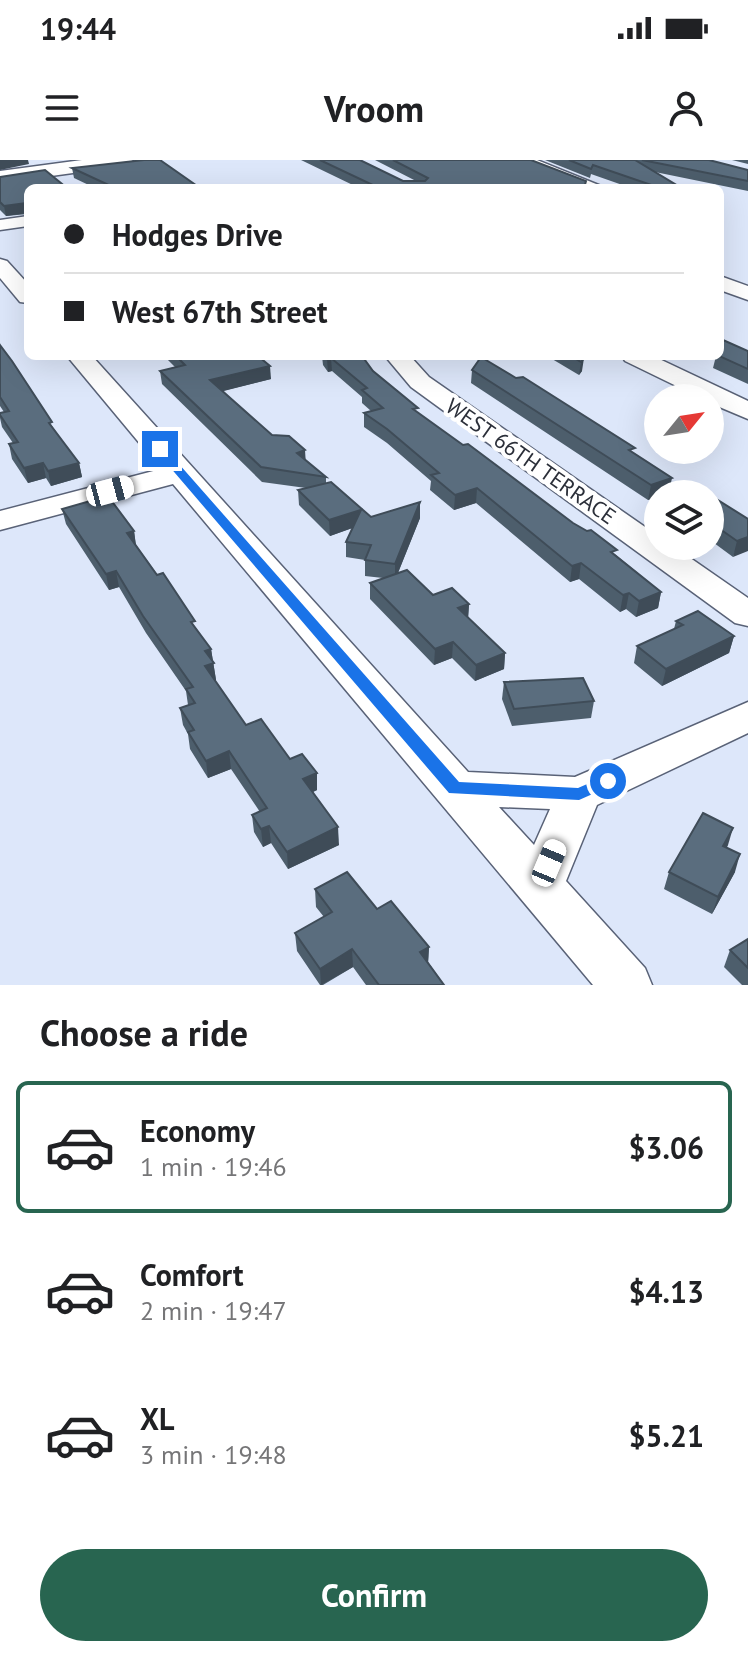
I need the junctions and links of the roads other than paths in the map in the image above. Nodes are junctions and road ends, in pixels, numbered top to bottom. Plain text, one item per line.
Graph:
1 (124, 160) edge
2 (523, 160) edge
3 (0, 177) edge
4 (587, 184) edge
5 (24, 222) edge
6 (0, 225) edge
7 (0, 265) edge
8 (724, 284) edge
9 (24, 292) edge
10 (748, 294) edge
11 (82, 360) edge
12 (401, 360) edge
13 (642, 360) edge
14 (748, 411) edge
15 (181, 473) junction
16 (0, 521) edge
17 (748, 615) edge
18 (748, 716) edge
19 (455, 788) junction
20 (579, 794) junction
21 (540, 886) junction
22 (626, 985) edge

1 - 3 main road
2 - 4 street
5 - 6 street
7 - 9 street
8 - 10 street
11 - 15 street
12 - 17 street, WEST 66TH TERRACE
13 - 14 street
15 - 16 street
15 - 19 street
18 - 20 street
19 - 20 street
19 - 21 street
20 - 21 street
21 - 22 street

